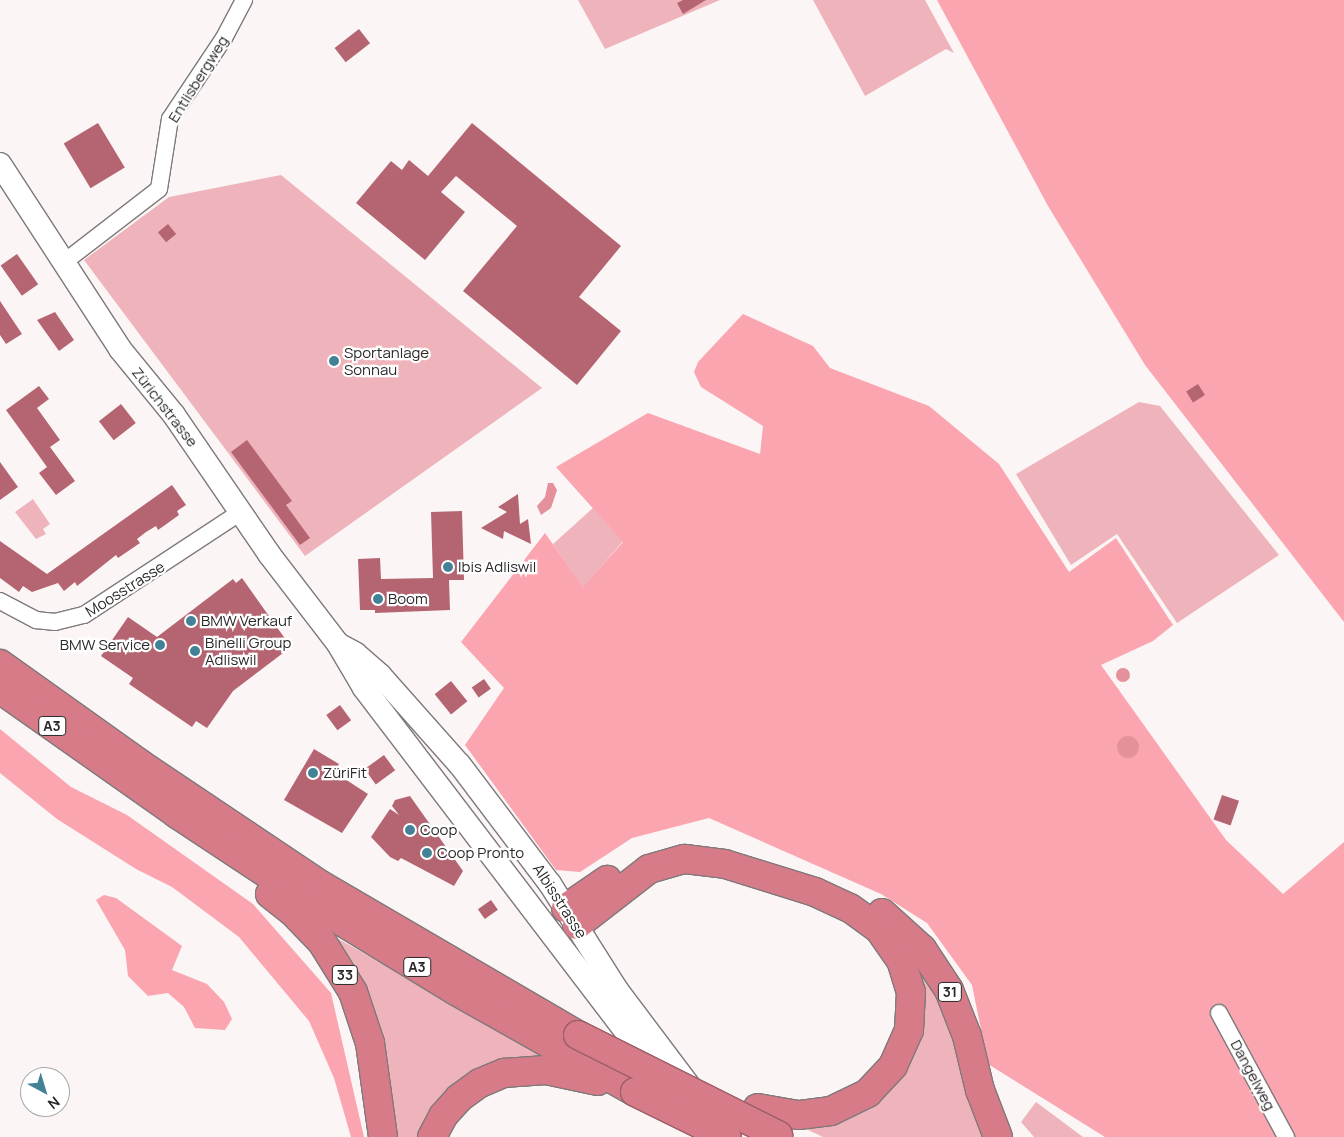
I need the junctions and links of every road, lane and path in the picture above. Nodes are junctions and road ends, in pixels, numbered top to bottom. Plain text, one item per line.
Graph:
1 (244, 0) edge
2 (0, 164) edge
3 (63, 263) junction
4 (240, 512) junction
5 (0, 601) edge
6 (0, 664) edge
7 (372, 682) joint
8 (0, 689) edge
9 (177, 814) junction
10 (564, 921) junction
11 (1219, 1013) dead end
12 (621, 1086) junction
13 (688, 1091) junction
14 (780, 1136) edge
15 (383, 1137) edge
16 (432, 1137) edge
17 (706, 1137) edge
18 (727, 1137) edge
19 (998, 1137) edge
20 (1286, 1137) edge

1 - 3 street, Entlisbergweg
2 - 3 main road, Zürichstrasse
3 - 4 main road, Zürichstrasse
4 - 5 street, Moosstrasse
4 - 7 main road, Zürichstrasse
6 - 13 highway, A3, bridge
7 - 10 main road, Albisstrasse
8 - 9 highway, A3
9 - 12 highway, A3
9 - 15 highway, 33
10 - 13 highway, bridge
10 - 17 main road, Albisstrasse
10 - 18 main road, Albisstrasse
10 - 19 highway, 31
11 - 20 street, Dangelweg
12 - 16 highway
12 - 18 highway, A3, bridge
13 - 14 highway, A3, bridge

